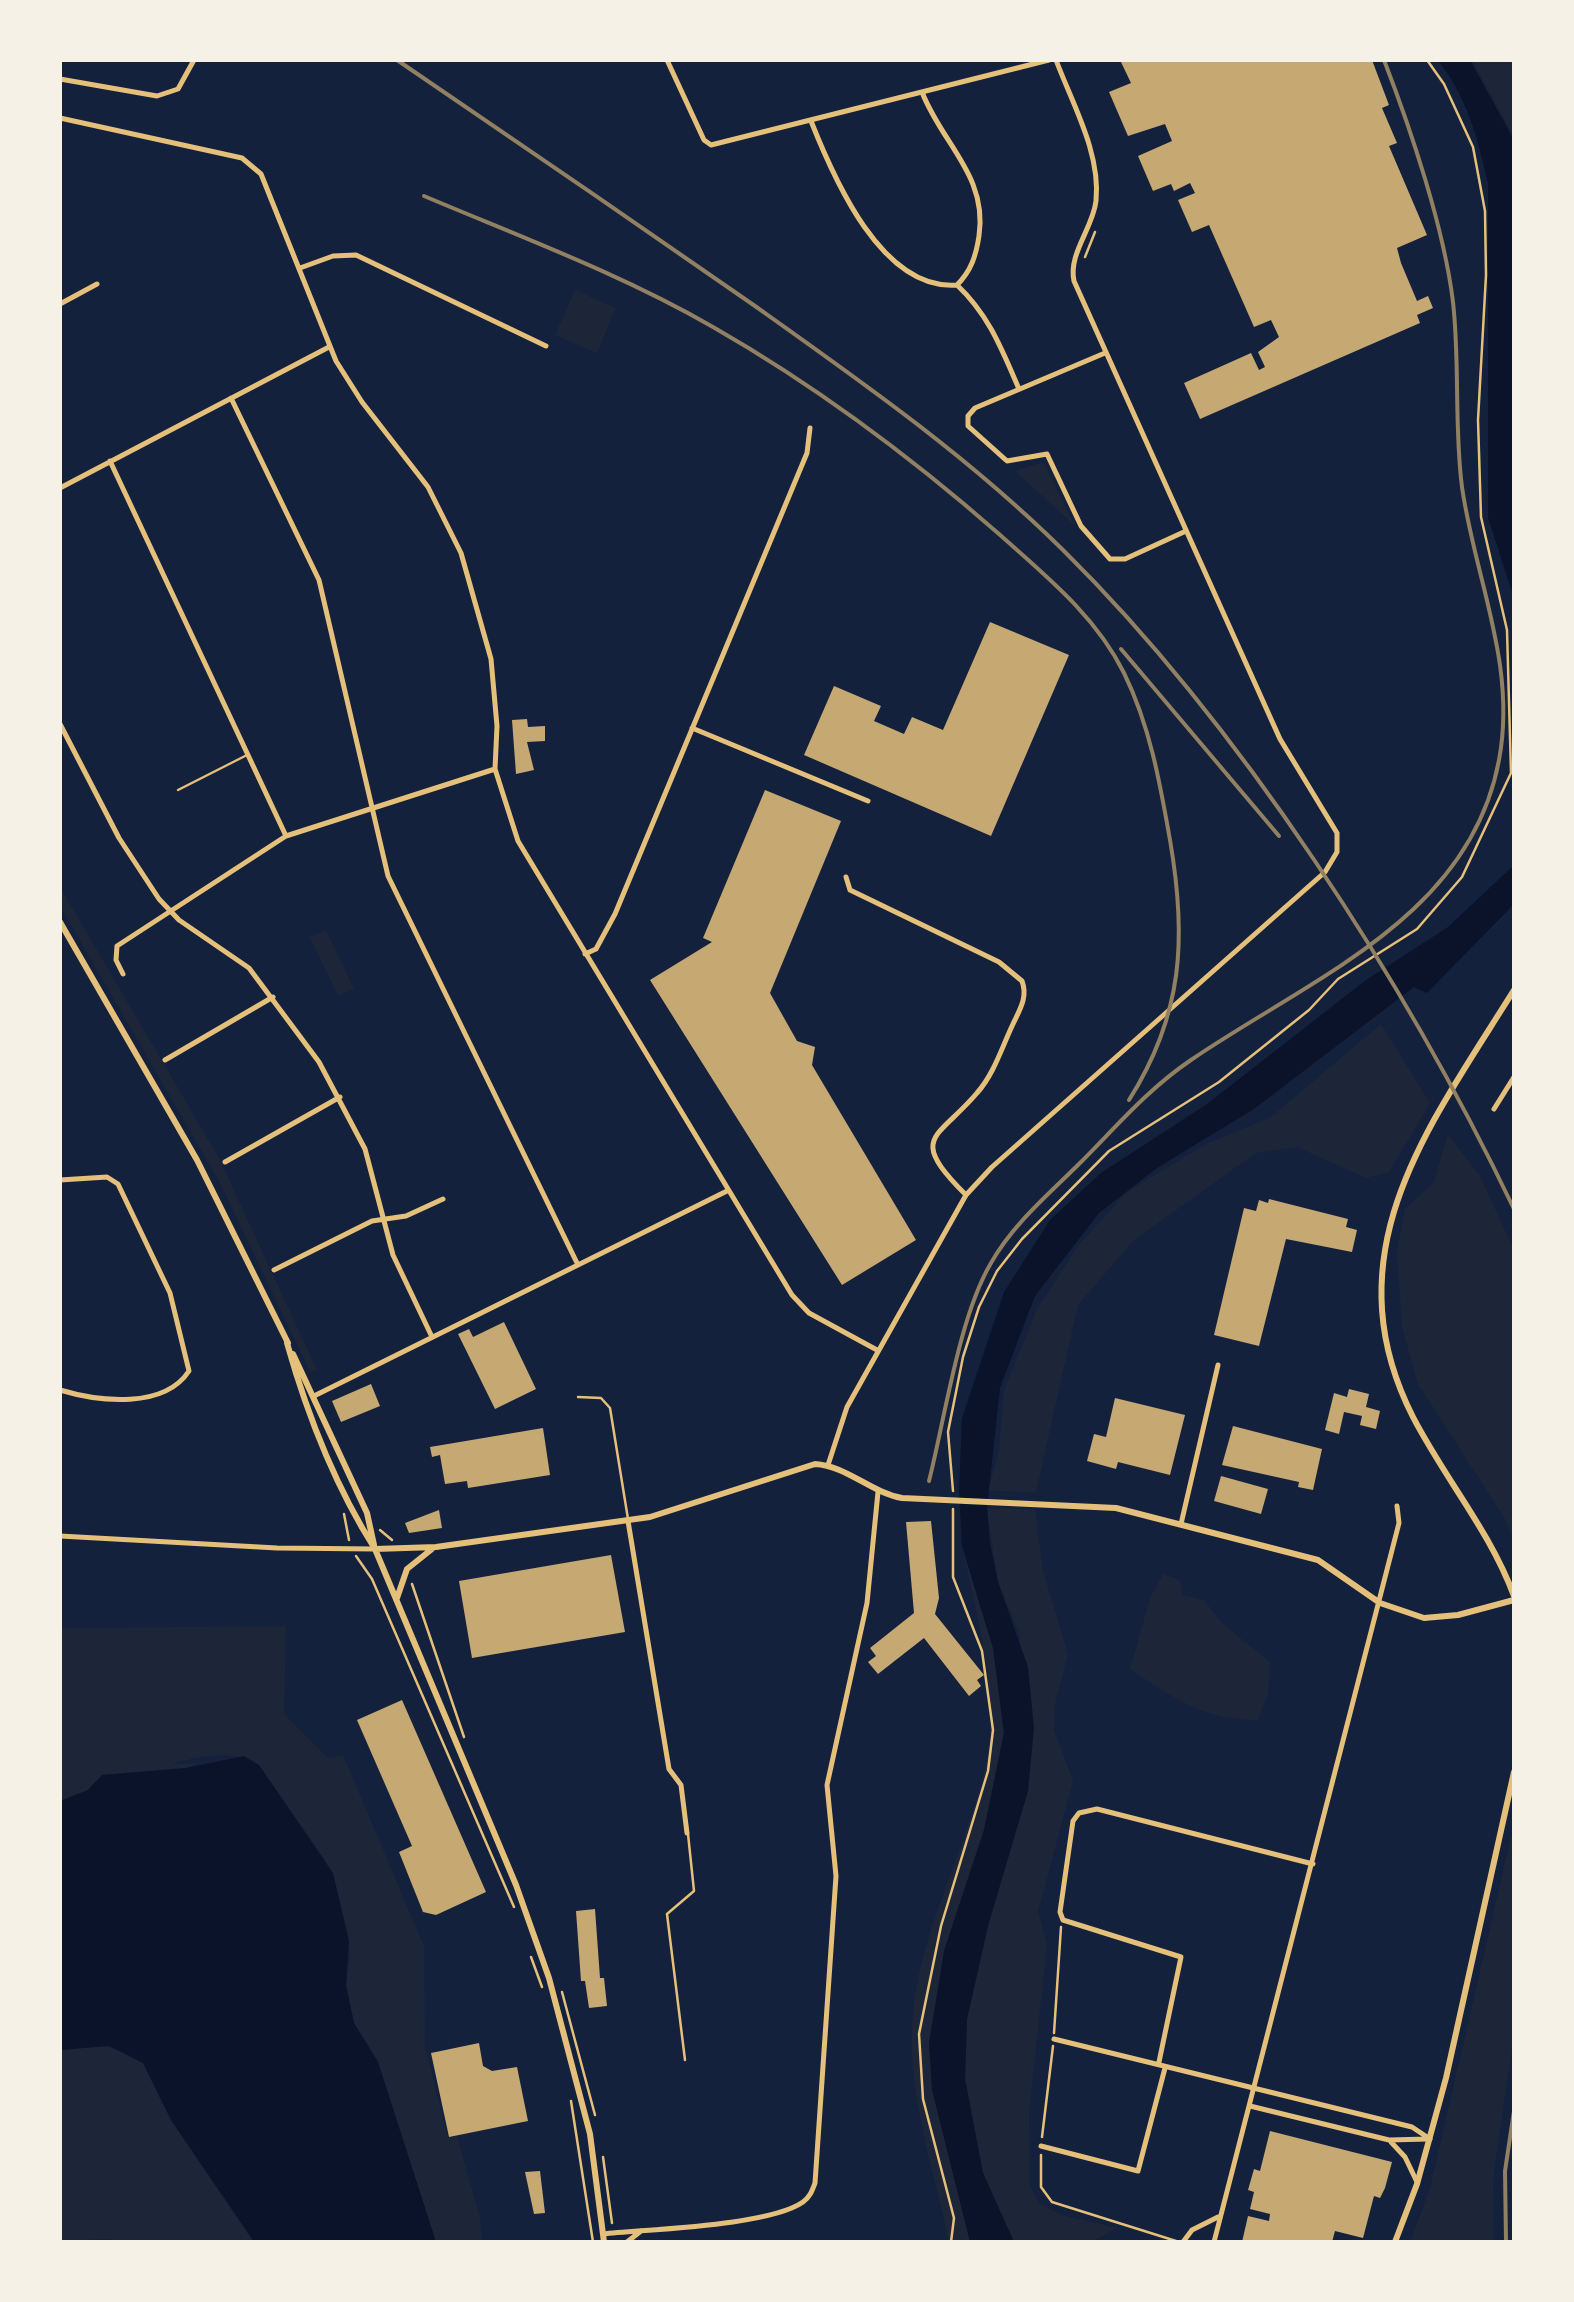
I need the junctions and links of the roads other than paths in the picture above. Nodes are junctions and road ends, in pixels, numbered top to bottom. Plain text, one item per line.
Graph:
1 (194, 60) edge
2 (667, 60) edge
3 (1052, 60) edge
4 (60, 79) edge
5 (922, 92) junction
6 (60, 118) edge
7 (812, 120) junction
8 (300, 268) junction
9 (97, 284) dead end
10 (957, 285) junction
11 (60, 304) edge
12 (329, 346) junction
13 (546, 346) dead end
14 (1105, 354) junction
15 (1020, 390) junction
16 (231, 398) junction
17 (810, 428) dead end
18 (110, 462) junction
19 (60, 488) edge
20 (1186, 531) junction
21 (60, 724) edge
22 (692, 728) junction
23 (248, 755) junction
24 (495, 769) junction
25 (178, 790) dead end
26 (868, 801) dead end
27 (372, 808) junction
28 (286, 836) junction
29 (846, 877) dead end
30 (170, 912) junction
31 (60, 922) edge
32 (585, 954) junction
33 (124, 974) dead end
34 (1514, 990) edge
35 (273, 996) junction
36 (165, 1060) dead end
37 (1514, 1077) edge
38 (340, 1097) junction
39 (1494, 1110) dead end
40 (224, 1162) dead end
41 (60, 1180) edge
42 (727, 1191) junction
43 (966, 1195) junction
44 (443, 1199) dead end
45 (384, 1220) junction
46 (578, 1265) junction
47 (274, 1270) dead end
48 (432, 1337) junction
49 (288, 1343) junction
50 (878, 1350) junction
51 (1218, 1365) dead end
52 (60, 1390) edge
53 (314, 1396) junction
54 (578, 1397) dead end
55 (828, 1465) junction
56 (878, 1492) junction
57 (1397, 1506) dead end
58 (628, 1521) junction
59 (1181, 1524) junction
60 (60, 1536) edge
61 (436, 1547) junction
62 (375, 1548) junction
63 (1514, 1598) edge
64 (396, 1599) junction
65 (1380, 1603) junction
66 (1514, 1772) edge
67 (688, 1833) joint
68 (1313, 1864) junction
69 (1054, 2039) road end
70 (685, 2060) dead end
71 (1162, 2065) junction
72 (1255, 2088) junction
73 (1250, 2106) junction
74 (1430, 2139) junction
75 (1389, 2140) junction
76 (1041, 2146) road end
77 (1418, 2184) junction
78 (1220, 2215) junction
79 (644, 2229) junction
80 (604, 2238) edge
81 (626, 2242) edge
82 (1183, 2242) edge
83 (1214, 2242) edge
84 (1395, 2242) edge

1 - 4 street
2 - 7 street
3 - 5 street
3 - 14 street
5 - 7 street
5 - 10 street
6 - 8 street
7 - 10 street
8 - 12 street
8 - 13 street
9 - 11 street
10 - 15 street
12 - 16 street
12 - 24 street
14 - 15 street
14 - 20 street
15 - 20 street
16 - 18 street
16 - 27 street
17 - 22 street
18 - 19 street
18 - 23 street
20 - 43 street
21 - 30 street
22 - 26 street
22 - 32 street
23 - 25 lane
23 - 28 street
24 - 27 street
24 - 32 street
27 - 28 street
27 - 46 street
28 - 30 street
29 - 43 street
30 - 33 street
30 - 35 street
31 - 49 main road
32 - 42 street
34 - 63 main road
35 - 36 street
35 - 38 street
37 - 39 street
38 - 40 street
38 - 45 street
41 - 52 street
42 - 46 street
42 - 50 street
43 - 50 street
44 - 45 street
45 - 47 street
45 - 48 street
46 - 48 street
48 - 53 street
49 - 53 main road
49 - 62 main road
50 - 55 street
51 - 59 street
53 - 62 main road
54 - 58 lane
55 - 56 main road
55 - 58 main road
56 - 59 main road
56 - 79 street
57 - 65 street
58 - 61 main road
58 - 67 street
59 - 65 main road
60 - 62 street
61 - 62 main road
61 - 64 main road
62 - 64 main road
63 - 65 main road
64 - 80 main road
65 - 68 street
66 - 74 main road
67 - 70 lane
68 - 71 street
68 - 72 street
69 - 71 street
71 - 72 street
71 - 76 street
72 - 73 street
72 - 74 street
73 - 75 street
73 - 78 street
74 - 75 street
74 - 77 main road
75 - 77 street
77 - 84 main road
78 - 82 street
78 - 83 street
79 - 80 street
79 - 81 street

